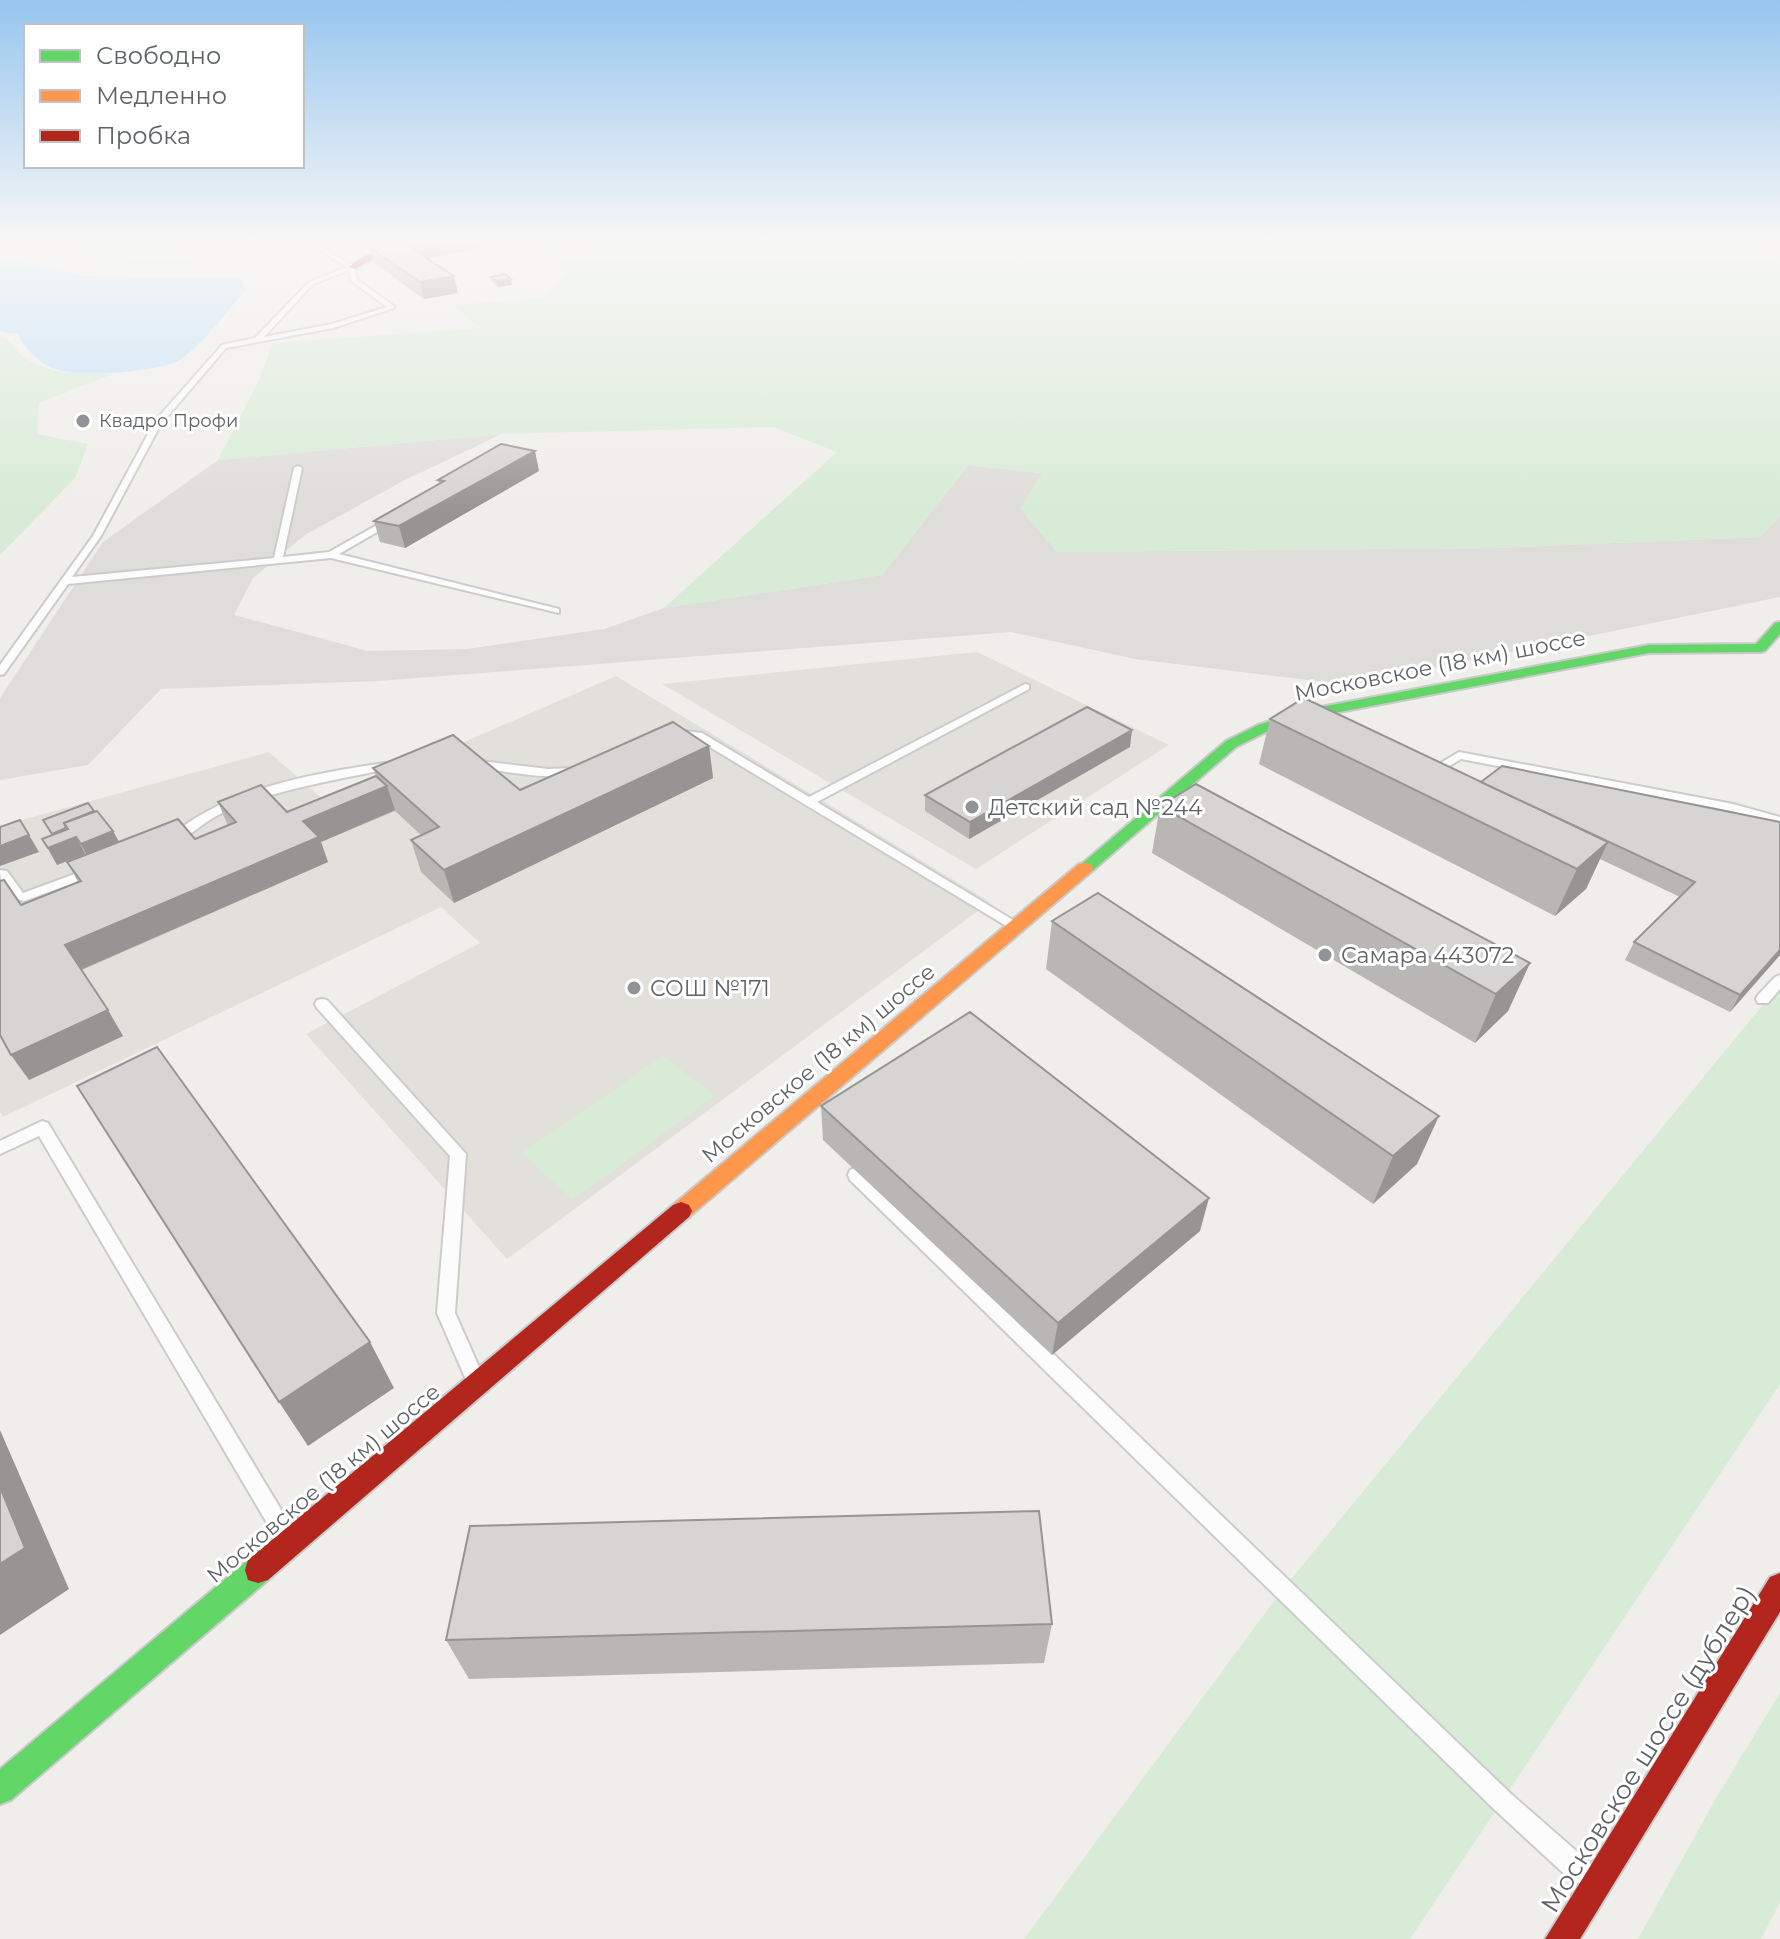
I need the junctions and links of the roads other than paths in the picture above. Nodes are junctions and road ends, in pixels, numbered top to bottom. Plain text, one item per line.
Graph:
1 (266, 330) edge
2 (309, 330) edge
3 (257, 340) junction
4 (298, 468) dead end
5 (400, 516) edge
6 (331, 555) junction
7 (278, 560) junction
8 (65, 581) junction
9 (556, 611) dead end
10 (1780, 626) edge
11 (0, 672) edge
12 (1025, 687) dead end
13 (665, 735) edge
14 (408, 762) edge
15 (456, 762) edge
16 (594, 767) edge
17 (1430, 773) edge
18 (808, 802) junction
19 (1780, 821) edge
20 (163, 843) edge
21 (107, 866) edge
22 (2, 874) dead end
23 (1015, 927) junction
24 (1780, 980) edge
25 (1763, 999) dead end
26 (322, 1004) dead end
27 (0, 1148) edge
28 (856, 1175) edge
29 (477, 1384) junction
30 (289, 1543) junction
31 (1780, 1587) edge
32 (0, 1789) edge
33 (1593, 1883) junction
34 (1561, 1939) edge

1 - 3 lane
2 - 3 lane
3 - 8 lane
4 - 7 lane
5 - 6 lane
6 - 7 lane
6 - 9 lane
7 - 8 lane
8 - 11 lane
10 - 23 street, Московское (18 км) шоссе
12 - 18 lane
13 - 18 lane
14 - 20 lane
15 - 16 lane
17 - 19 lane
18 - 23 lane
21 - 22 lane
23 - 29 street, Московское (18 км) шоссе
24 - 25 lane
26 - 29 lane
27 - 30 lane
28 - 33 lane
29 - 30 street, Московское (18 км) шоссе
30 - 32 street, Московское (18 км) шоссе
31 - 33 street, Московское шоссе (дублер)
33 - 34 street, Московское шоссе (дублер)

